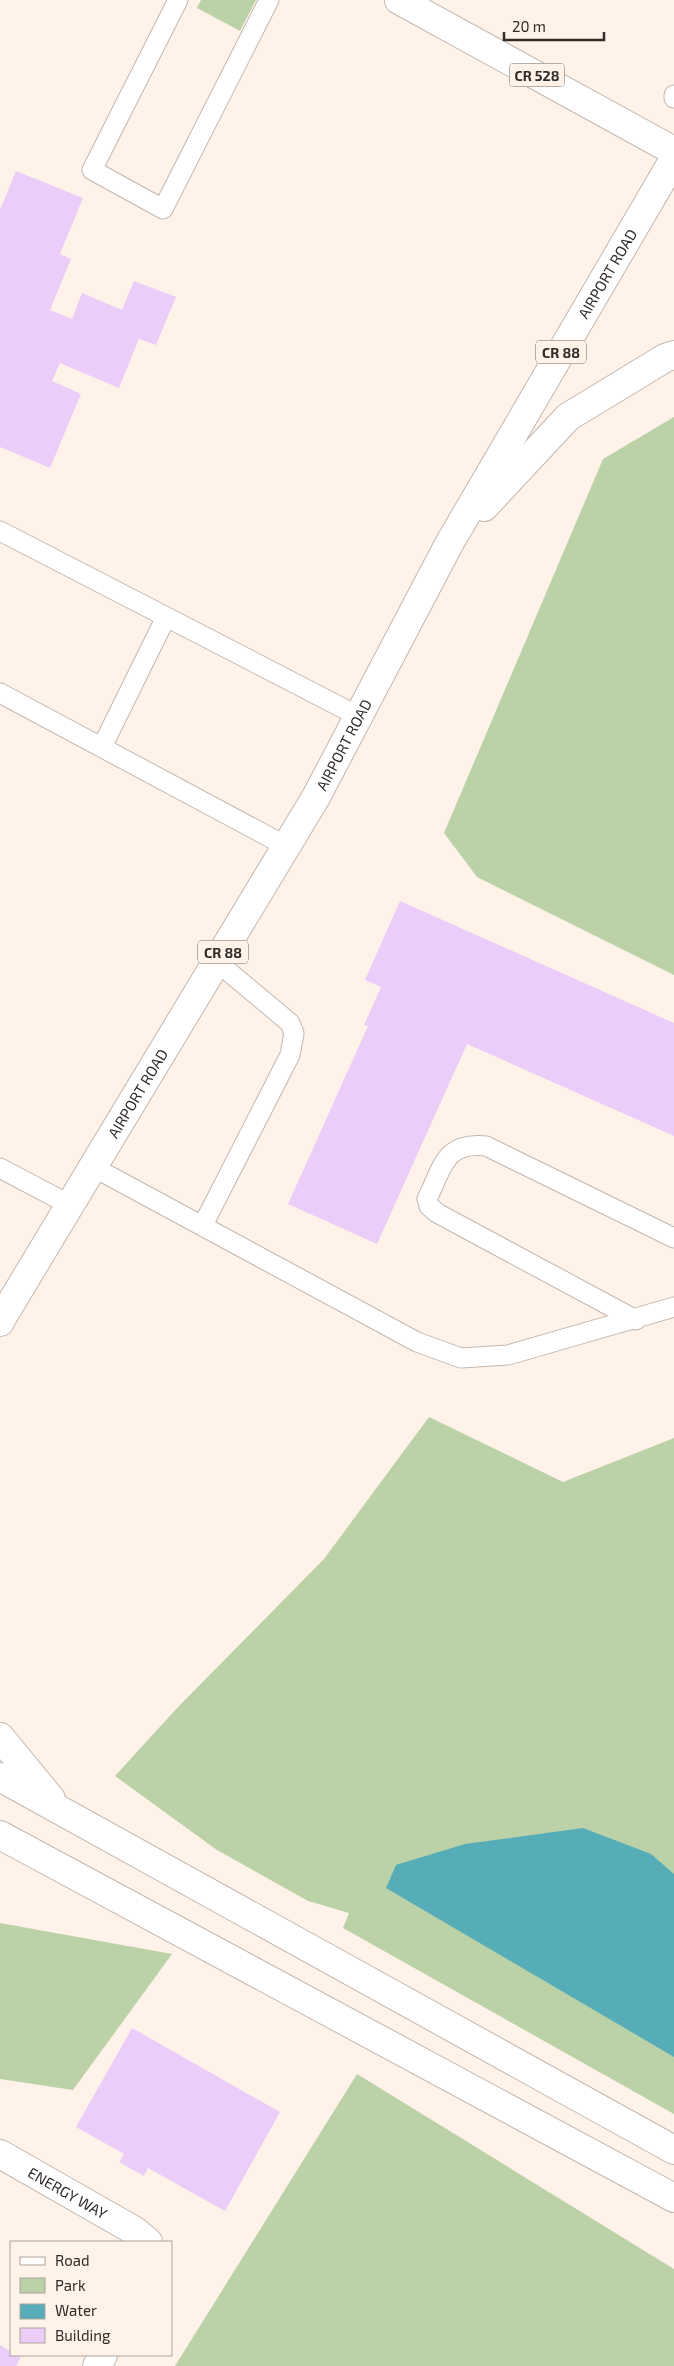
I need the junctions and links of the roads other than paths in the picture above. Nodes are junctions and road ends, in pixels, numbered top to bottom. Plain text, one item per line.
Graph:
1 (178, 0) edge
2 (269, 0) edge
3 (400, 0) edge
4 (674, 151) edge
5 (674, 160) edge
6 (674, 354) edge
7 (0, 531) edge
8 (449, 544) junction
9 (166, 617) junction
10 (0, 693) edge
11 (358, 716) junction
12 (102, 747) junction
13 (286, 846) junction
14 (216, 962) junction
15 (93, 1167) junction
16 (0, 1168) edge
17 (70, 1205) junction
18 (203, 1225) junction
19 (674, 1238) edge
20 (674, 1307) edge
21 (636, 1320) junction
22 (0, 1322) edge
23 (0, 1736) edge
24 (0, 1777) edge
25 (60, 1810) junction
26 (0, 1834) edge
27 (674, 2150) edge
28 (0, 2154) edge
29 (674, 2198) edge
30 (142, 2236) edge

1 - 2 lane
3 - 4 main road, CR 528
5 - 8 main road, AIRPORT ROAD / CR 88
6 - 8 main road
7 - 9 lane
8 - 11 main road, AIRPORT ROAD / CR 88
9 - 11 lane
9 - 12 lane
10 - 12 lane
11 - 13 main road, AIRPORT ROAD / CR 88
12 - 13 lane
13 - 14 main road, AIRPORT ROAD / CR 88
14 - 15 main road, AIRPORT ROAD / CR 88
14 - 18 lane
15 - 17 main road, AIRPORT ROAD / CR 88
15 - 18 lane
16 - 17 lane
17 - 22 main road, AIRPORT ROAD / CR 88
18 - 21 lane
19 - 21 lane
20 - 21 lane
23 - 25 main road
24 - 25 main road
25 - 27 main road
26 - 29 main road
28 - 30 main road, ENERGY WAY

